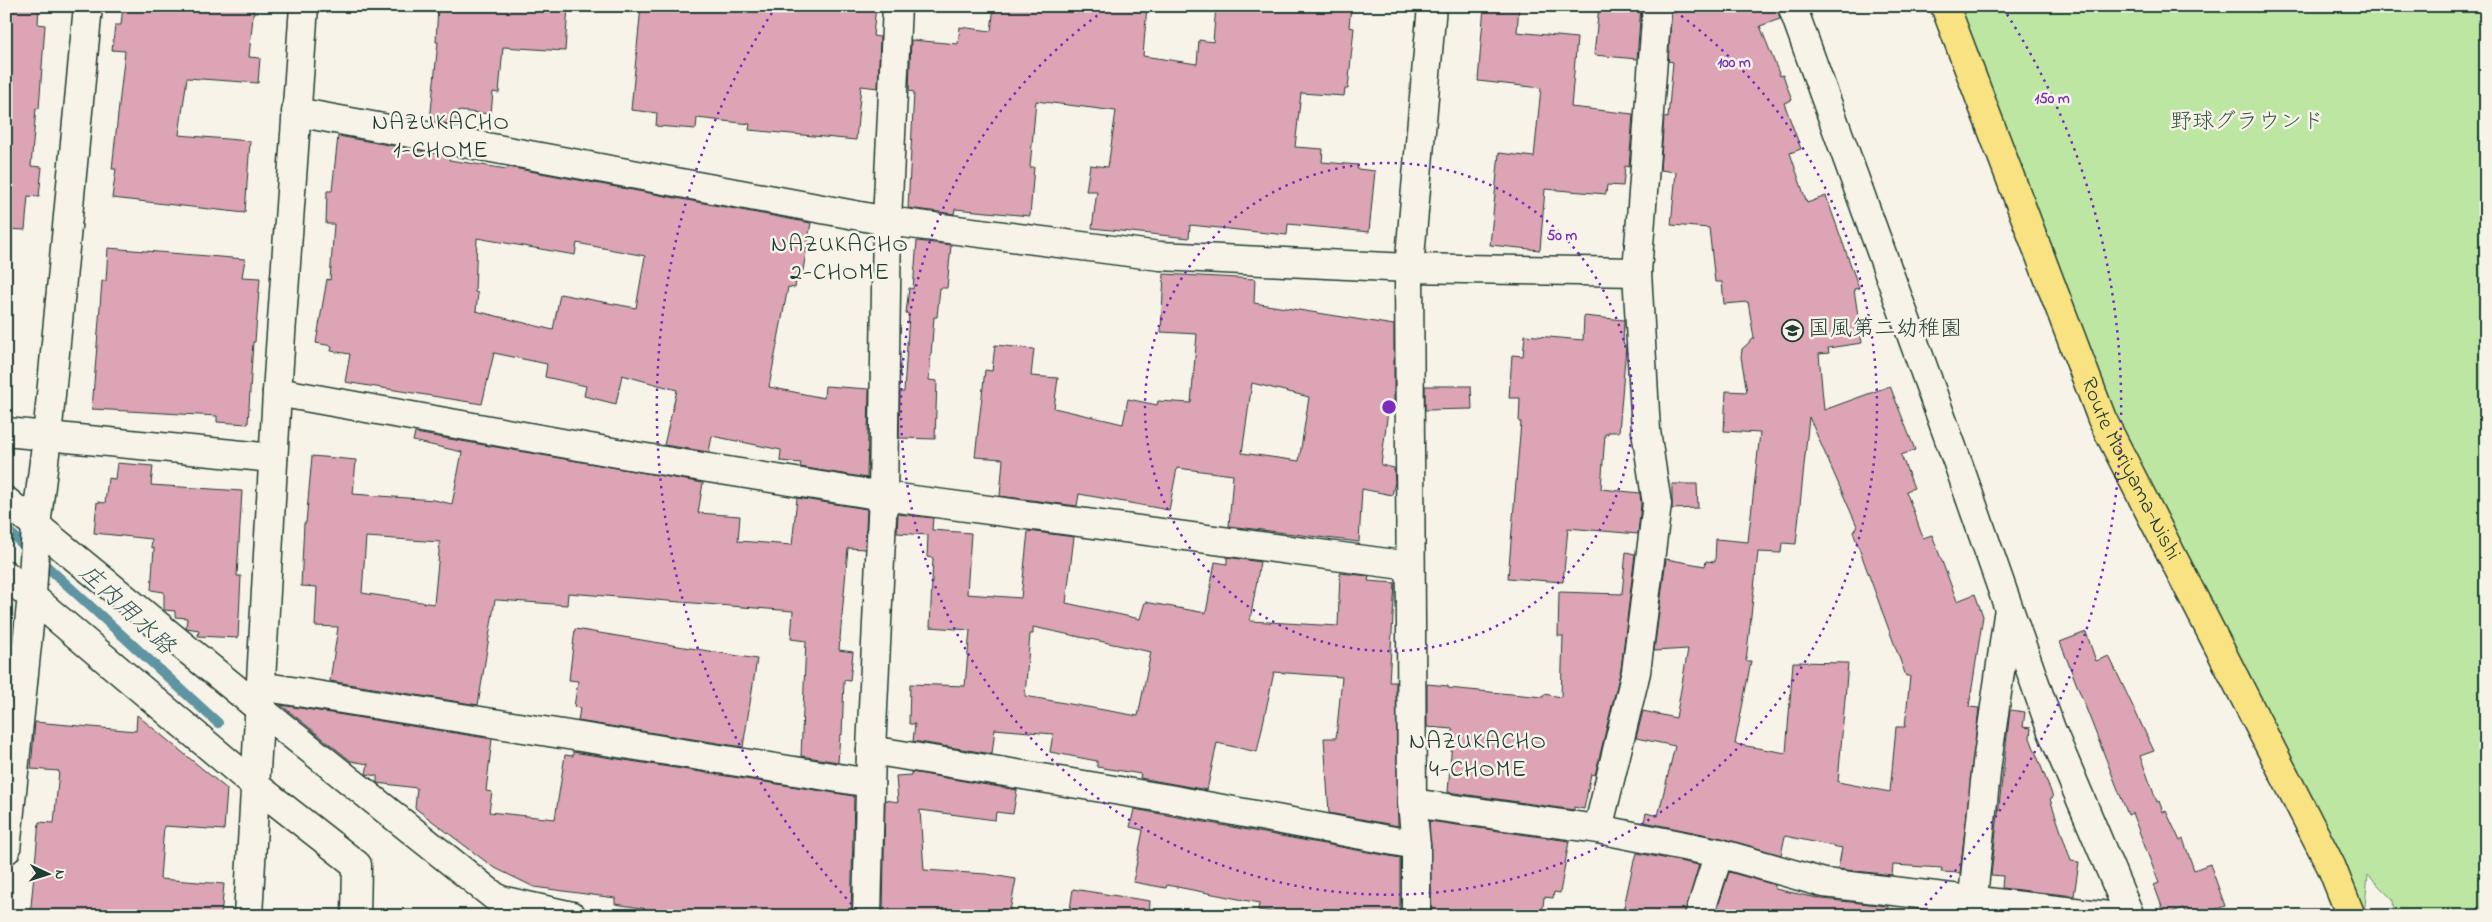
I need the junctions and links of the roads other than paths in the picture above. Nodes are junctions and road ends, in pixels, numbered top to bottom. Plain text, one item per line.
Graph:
1 (88, 6) edge
2 (304, 6) edge
3 (897, 6) edge
4 (1432, 6) edge
5 (1657, 6) edge
6 (1792, 6) edge
7 (1945, 6) edge
8 (296, 112) junction
9 (887, 221) junction
10 (1409, 268) junction
11 (1637, 272) junction
12 (277, 392) junction
13 (6, 432) edge
14 (47, 437) junction
15 (273, 458) junction
16 (883, 496) junction
17 (6, 501) edge
18 (36, 526) junction
19 (1410, 566) junction
20 (6, 575) edge
21 (32, 595) junction
22 (2008, 609) junction
23 (260, 698) junction
24 (871, 750) junction
25 (870, 783) junction
26 (256, 786) junction
27 (1412, 803) junction
28 (1598, 829) junction
29 (1416, 845) junction
30 (6, 850) edge
31 (1719, 853) junction
32 (510, 908) edge
33 (1971, 908) edge
34 (248, 916) edge
35 (356, 916) edge
36 (572, 916) edge
37 (867, 916) edge
38 (1416, 916) edge
39 (1699, 916) edge
40 (2109, 916) edge
41 (2130, 916) edge
42 (2351, 916) edge

1 - 14 street
2 - 8 street
3 - 9 street
4 - 10 street
5 - 11 street
6 - 22 street
7 - 42 main road, Route Moriyama-Nishi
8 - 9 street
8 - 12 street
9 - 10 street
9 - 16 street
10 - 11 street
10 - 19 street
11 - 28 street
12 - 15 street
12 - 16 street
13 - 14 street
14 - 15 street
14 - 18 street
15 - 23 street
16 - 19 street
16 - 24 street
17 - 18 street
18 - 21 street
18 - 23 street
19 - 27 street
20 - 21 street
21 - 26 street
21 - 30 street
22 - 33 street
22 - 41 street
23 - 25 street
23 - 26 street
23 - 32 street
24 - 25 street
24 - 29 street
25 - 37 street
26 - 34 street
26 - 35 street
27 - 28 street
27 - 29 street
28 - 31 street
29 - 38 street
31 - 33 street
31 - 39 street
32 - 36 street
33 - 40 street

